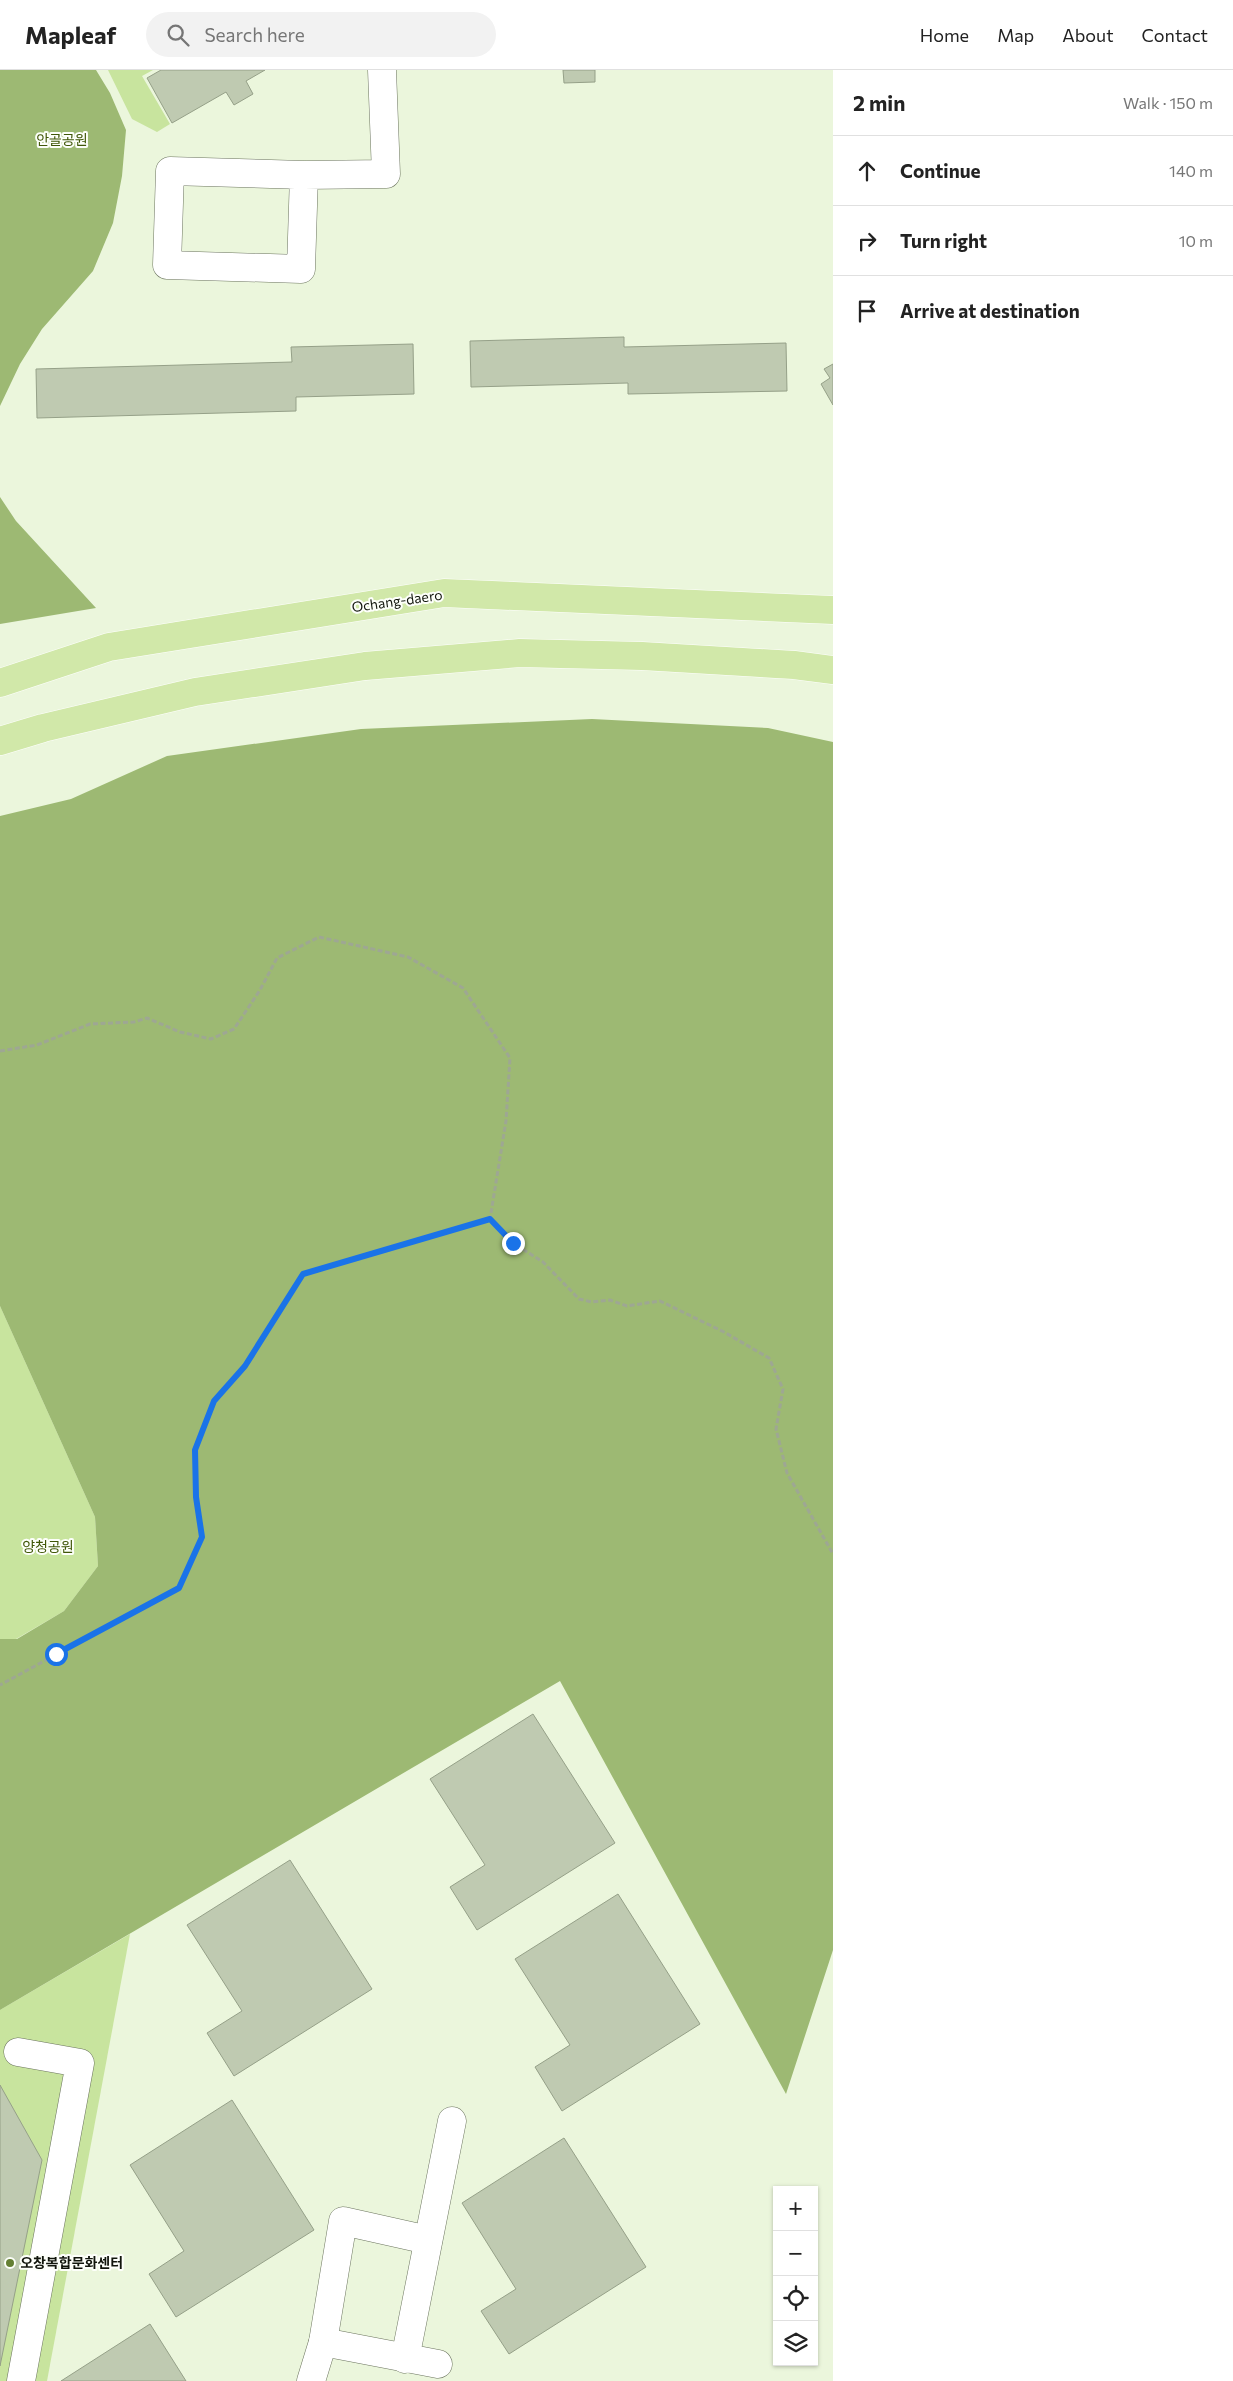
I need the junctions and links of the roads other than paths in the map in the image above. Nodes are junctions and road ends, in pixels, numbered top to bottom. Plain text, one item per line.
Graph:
1 (382, 70) edge
2 (304, 175) junction
3 (833, 610) edge
4 (833, 670) edge
5 (0, 682) edge
6 (0, 741) edge
7 (18, 2052) dead end
8 (452, 2121) dead end
9 (428, 2240) junction
10 (323, 2342) junction
11 (404, 2359) junction
12 (438, 2364) dead end
13 (21, 2381) edge
14 (311, 2381) edge

1 - 2 street
2 - 2 street
3 - 5 main road, Ochang-daero
4 - 6 main road
7 - 13 street
8 - 9 street
9 - 10 street
9 - 11 street
10 - 11 street
10 - 14 street
11 - 12 street

